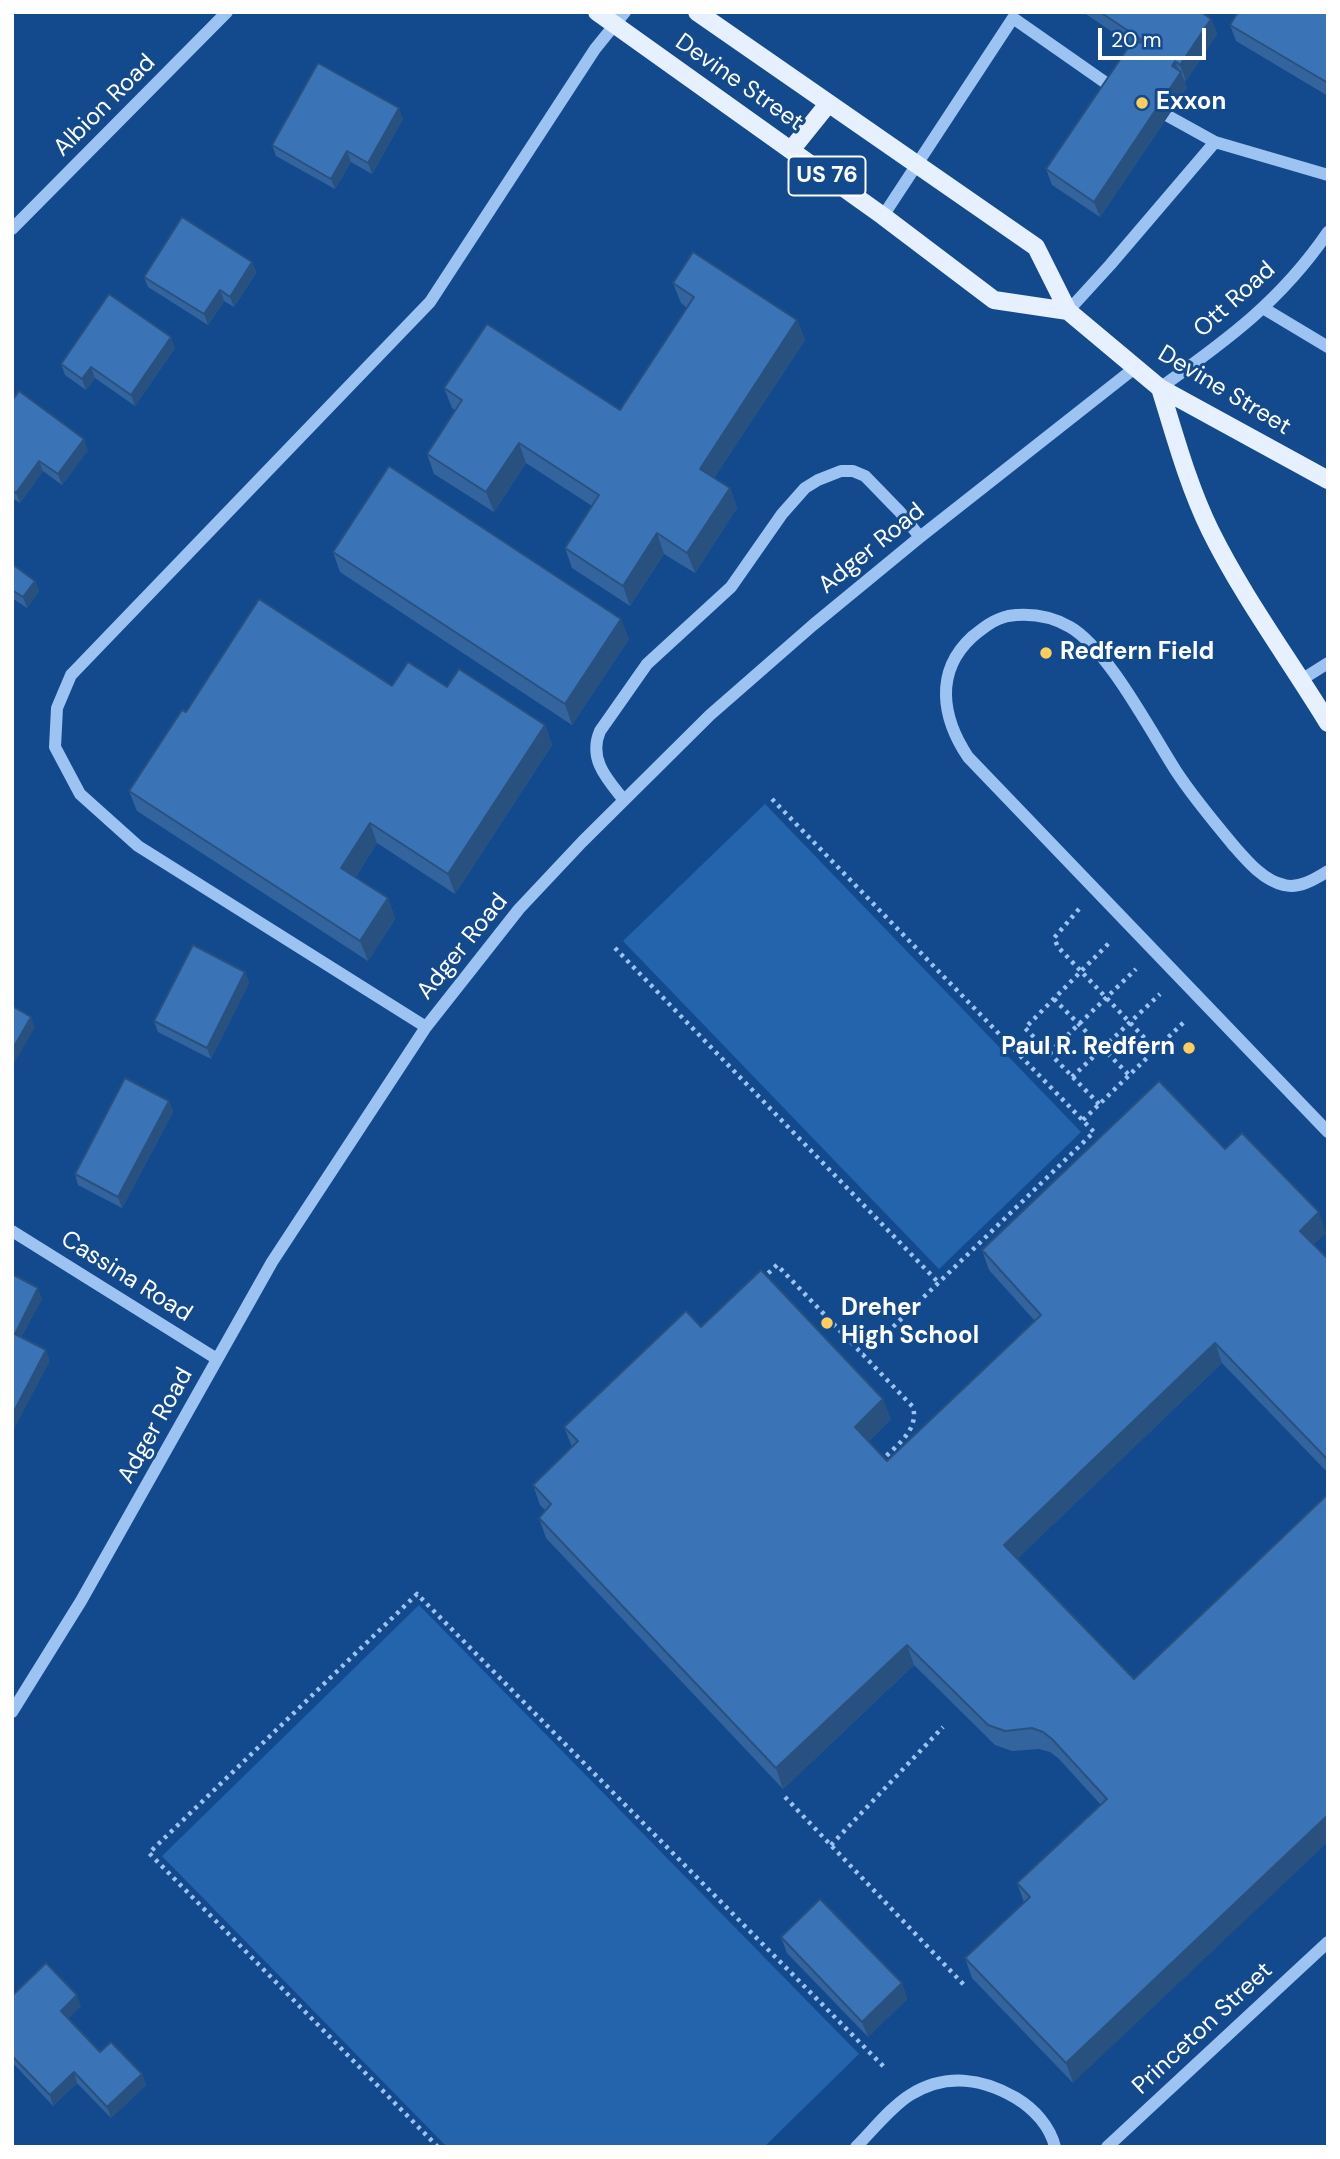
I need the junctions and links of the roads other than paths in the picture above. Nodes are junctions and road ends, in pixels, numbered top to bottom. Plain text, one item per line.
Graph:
1 (227, 12) edge
2 (597, 12) edge
3 (697, 12) edge
4 (620, 19) edge
5 (1116, 90) edge
6 (828, 104) junction
7 (1168, 116) edge
8 (1215, 142) junction
9 (791, 150) junction
10 (918, 164) junction
11 (1328, 175) edge
12 (883, 216) junction
13 (12, 229) edge
14 (1328, 232) edge
15 (1264, 308) junction
16 (1068, 311) junction
17 (1328, 347) edge
18 (1136, 367) junction
19 (1160, 387) junction
20 (1328, 480) edge
21 (920, 537) junction
22 (1328, 663) edge
23 (1301, 680) junction
24 (1328, 723) edge
25 (623, 799) junction
26 (1328, 871) edge
27 (426, 1027) junction
28 (1328, 1132) edge
29 (12, 1231) edge
30 (217, 1359) junction
31 (12, 1712) edge
32 (1328, 1942) edge
33 (856, 2147) edge
34 (1055, 2147) edge
35 (1107, 2147) edge

1 - 13 street, Albion Road
2 - 4 main road, Devine Street / US 76
3 - 6 main road, Devine Street / US 76
4 - 9 main road, Devine Street / US 76
4 - 27 street
5 - 10 street
6 - 9 main road
6 - 10 main road, Devine Street / US 76
7 - 8 street
8 - 11 street
8 - 16 street
9 - 12 main road, Devine Street / US 76
10 - 12 street
10 - 16 main road, Devine Street / US 76
12 - 16 main road, Devine Street / US 76
14 - 15 street, Ott Road
15 - 17 street
15 - 19 street, Ott Road
16 - 18 main road, Devine Street / US 76
18 - 19 main road, Devine Street / US 76
18 - 21 street, Adger Road
19 - 20 main road, Devine Street
19 - 23 main road
21 - 25 street, Adger Road
21 - 25 street
22 - 23 street
23 - 24 main road
25 - 27 street, Adger Road
26 - 28 street
27 - 30 street, Adger Road
29 - 30 street, Cassina Road
30 - 31 street, Adger Road
32 - 35 street, Princeton Street
33 - 34 street

